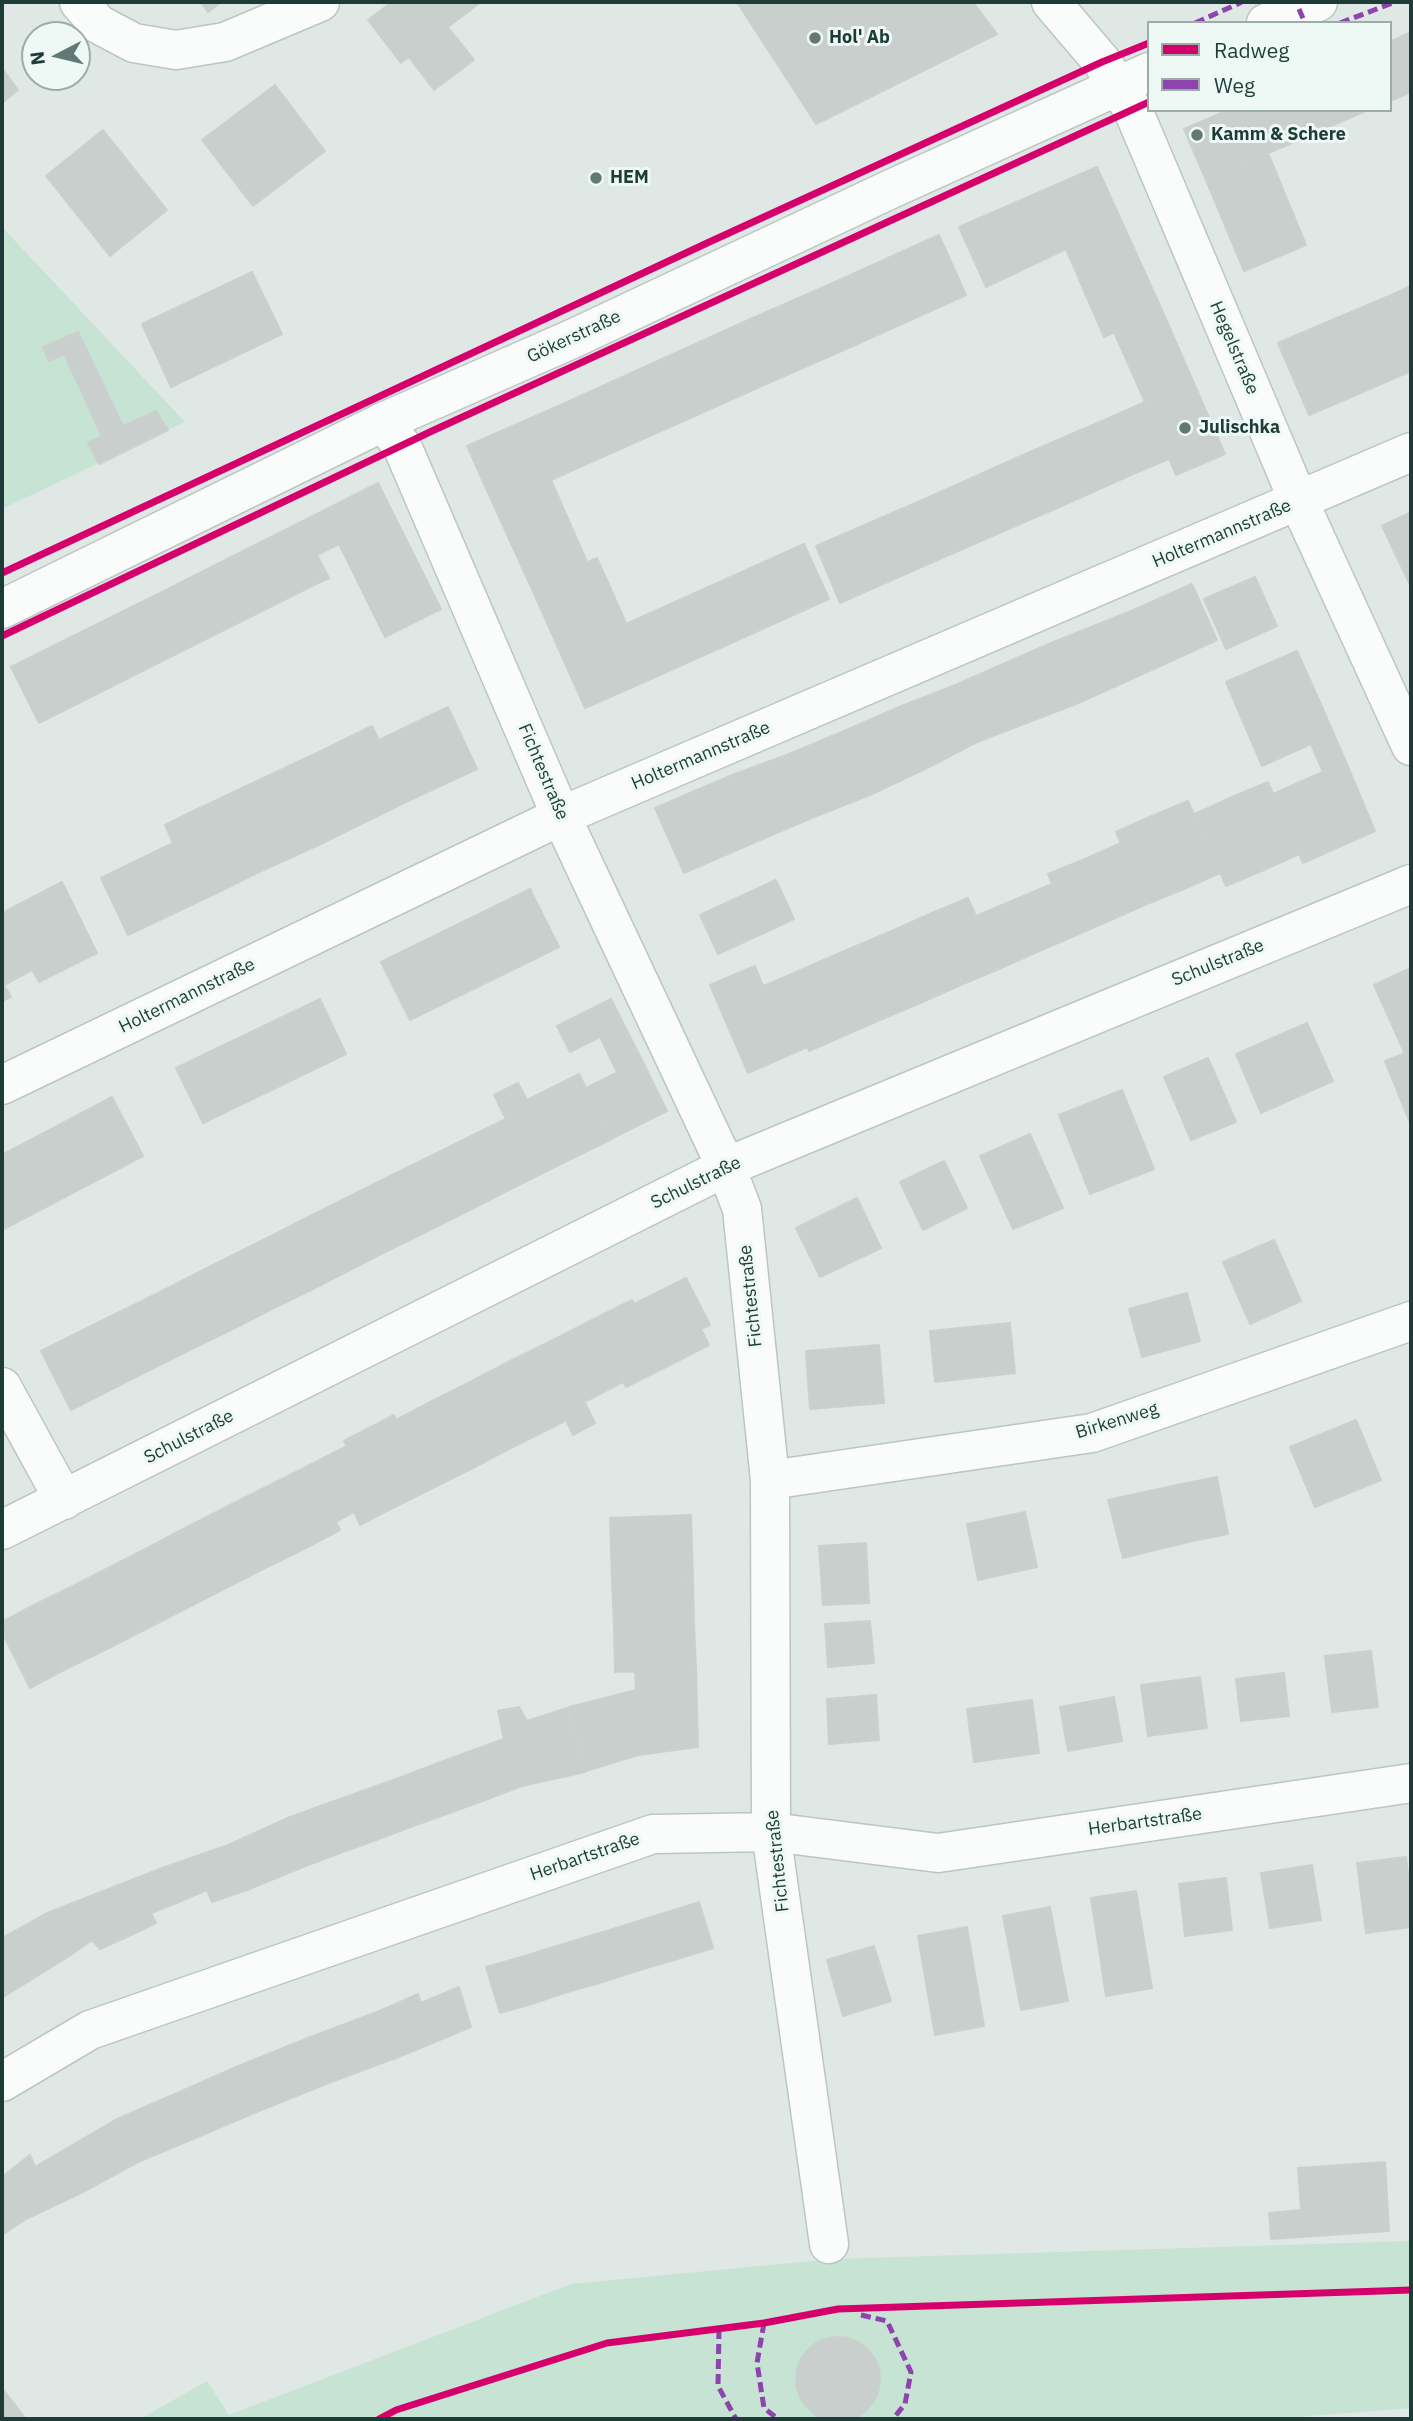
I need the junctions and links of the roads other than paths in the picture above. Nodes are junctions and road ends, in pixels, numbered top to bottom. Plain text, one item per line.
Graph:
1 (79, 2) edge
2 (320, 2) edge
3 (1051, 2) edge
4 (1318, 2) edge
5 (1271, 21) edge
6 (1133, 79) edge
7 (383, 422) junction
8 (1411, 452) edge
9 (1298, 502) junction
10 (2, 609) edge
11 (1411, 746) edge
12 (561, 816) junction
13 (1411, 884) edge
14 (2, 1085) edge
15 (726, 1167) junction
16 (1411, 1321) edge
17 (2, 1387) edge
18 (770, 1480) junction
19 (64, 1500) junction
20 (2, 1530) edge
21 (1411, 1783) edge
22 (771, 1832) junction
23 (2, 2082) edge
24 (829, 2244) dead end

1 - 2 street
3 - 6 street, Hegelstraße
4 - 5 street
6 - 7 street, Gökerstraße
6 - 9 street, Hegelstraße
7 - 10 street, Gökerstraße
7 - 12 street, Fichtestraße
8 - 9 street, Holtermannstraße
9 - 11 street, Hegelstraße
9 - 12 street, Holtermannstraße
12 - 14 street, Holtermannstraße
12 - 15 street, Fichtestraße
13 - 15 street, Schulstraße
15 - 18 street, Fichtestraße
15 - 19 street, Schulstraße
16 - 18 street, Birkenweg
17 - 19 street
18 - 22 street, Fichtestraße
19 - 20 street, Schulstraße
21 - 22 street, Herbartstraße
22 - 23 street, Herbartstraße
22 - 24 street, Fichtestraße

